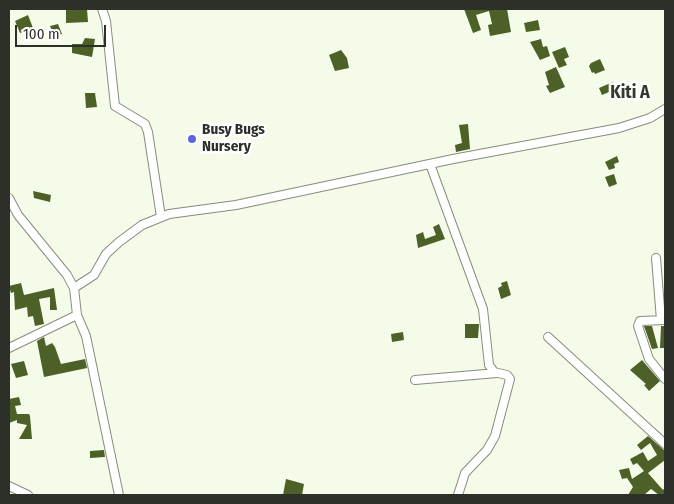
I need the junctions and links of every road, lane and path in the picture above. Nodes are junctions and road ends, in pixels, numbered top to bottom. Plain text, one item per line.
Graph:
1 (102, 9) edge
2 (665, 109) edge
3 (430, 164) junction
4 (9, 198) edge
5 (161, 217) junction
6 (656, 258) dead end
7 (662, 278) edge
8 (74, 288) junction
9 (77, 315) junction
10 (663, 320) edge
11 (548, 337) dead end
12 (9, 348) edge
13 (497, 373) junction
14 (665, 379) edge
15 (415, 380) dead end
16 (665, 444) edge
17 (9, 486) edge
18 (28, 495) edge
19 (119, 495) edge
20 (458, 495) edge

1 - 5 street
2 - 3 street
3 - 5 street
3 - 13 street
4 - 8 street
5 - 8 street
6 - 7 street
7 - 10 street
8 - 9 street
9 - 12 street
9 - 19 street
10 - 14 street
11 - 16 street
13 - 15 street
13 - 20 street
17 - 18 street

